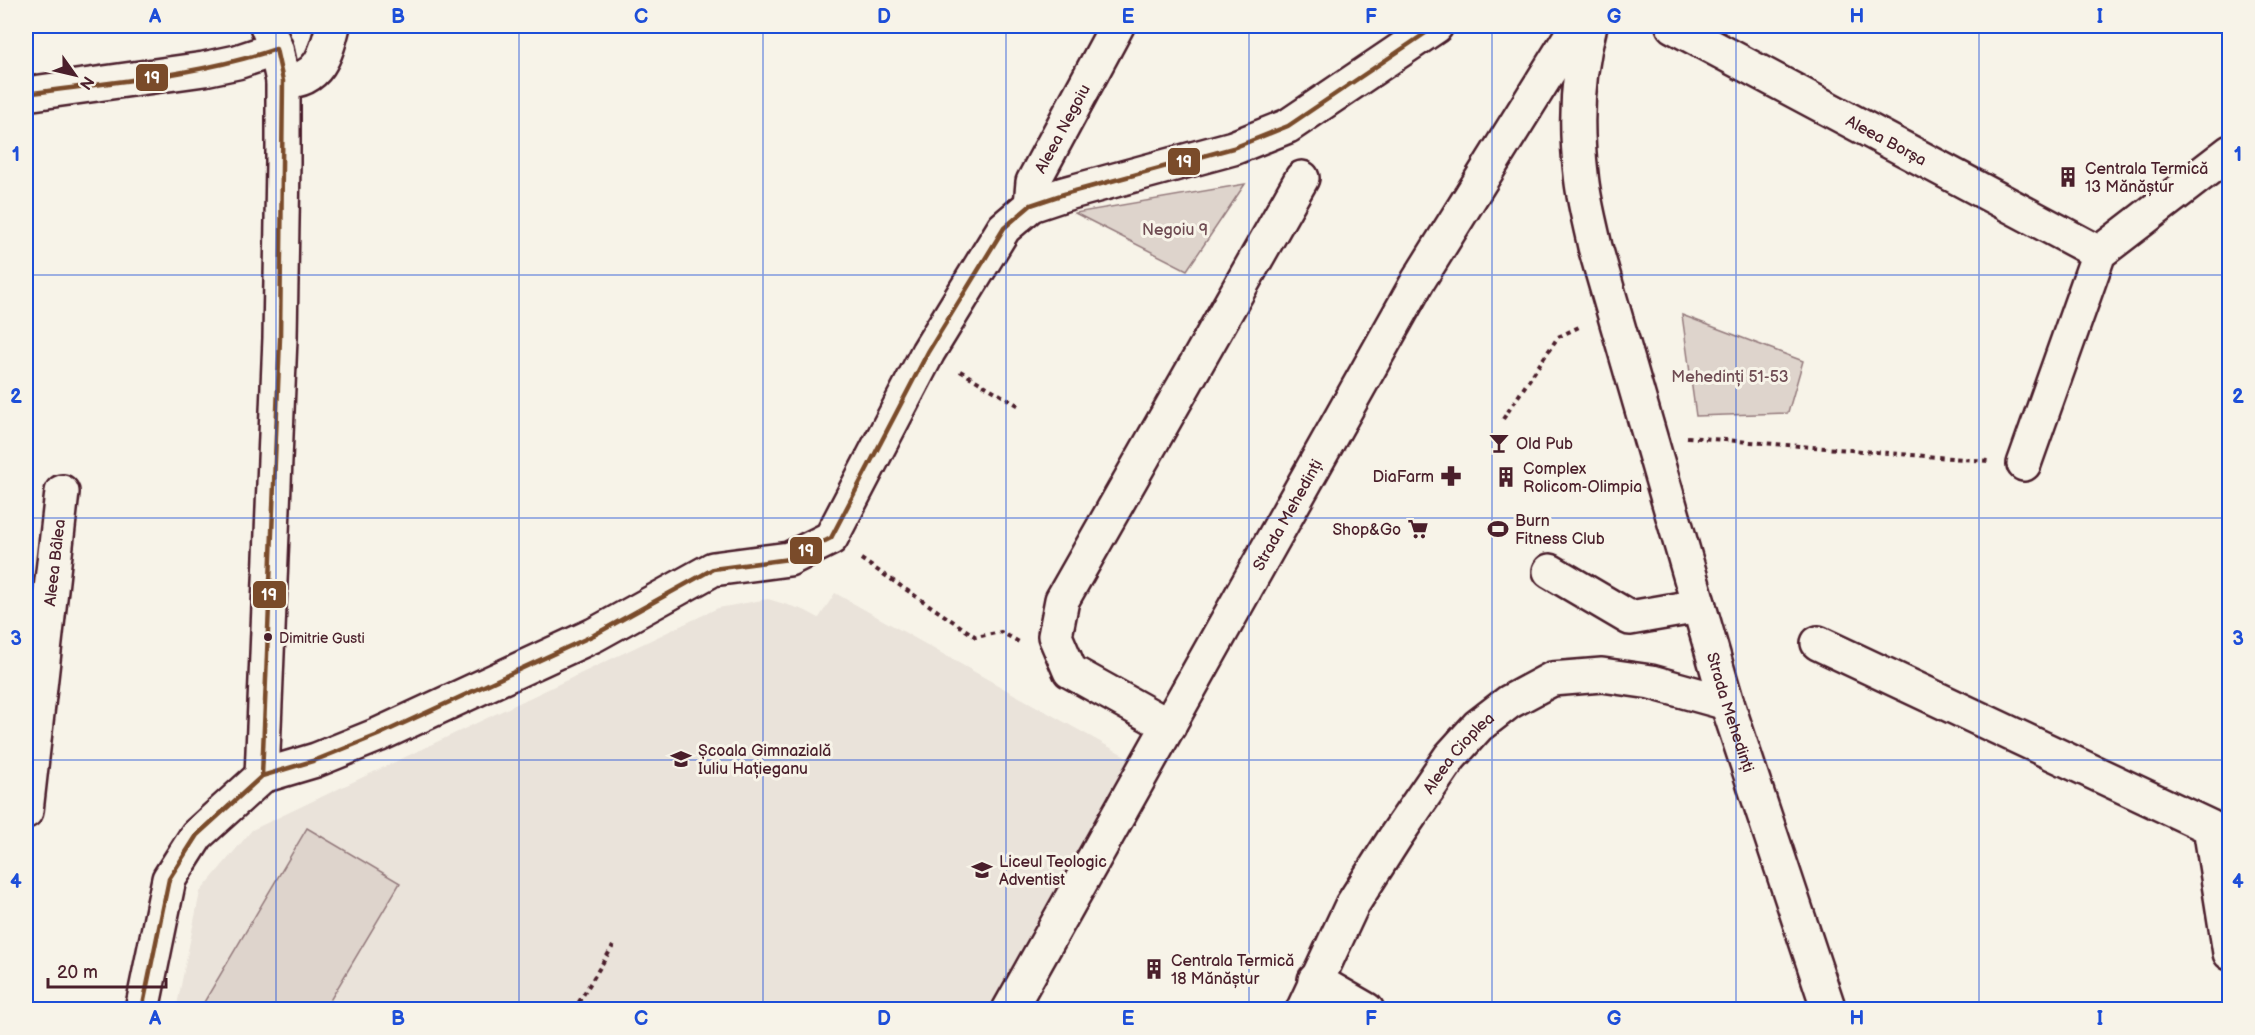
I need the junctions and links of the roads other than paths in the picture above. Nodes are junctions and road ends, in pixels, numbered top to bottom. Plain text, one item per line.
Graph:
1 (333, 26) edge
2 (1117, 26) edge
3 (1436, 26) edge
4 (1576, 26) edge
5 (1590, 26) edge
6 (1673, 26) edge
7 (272, 37) edge
8 (283, 81) junction
9 (26, 94) edge
10 (2229, 153) edge
11 (1302, 178) dead end
12 (1030, 206) junction
13 (2099, 253) junction
14 (2024, 464) road end
15 (62, 492) dead end
16 (1550, 571) dead end
17 (1699, 606) junction
18 (1818, 643) dead end
19 (1727, 703) junction
20 (1169, 726) junction
21 (262, 776) junction
22 (26, 811) edge
23 (2229, 953) edge
24 (1309, 995) edge
25 (142, 1010) edge
26 (1009, 1010) edge
27 (1367, 1010) edge
28 (1829, 1010) edge

1 - 8 street
2 - 12 street, Aleea Negoiu
3 - 12 street
4 - 20 street, Strada Mehedinți
5 - 17 street, Strada Mehedinți
6 - 13 street, Aleea Borșa
7 - 8 street
7 - 9 street
8 - 21 street
10 - 13 street
11 - 20 street
12 - 21 street
13 - 14 street
15 - 22 street, Aleea Bâlea
16 - 17 street
17 - 19 street, Strada Mehedinți
18 - 23 street
19 - 24 street, Aleea Cioplea
19 - 28 street, Strada Mehedinți
20 - 26 street, Strada Mehedinți
21 - 25 street
24 - 27 street

